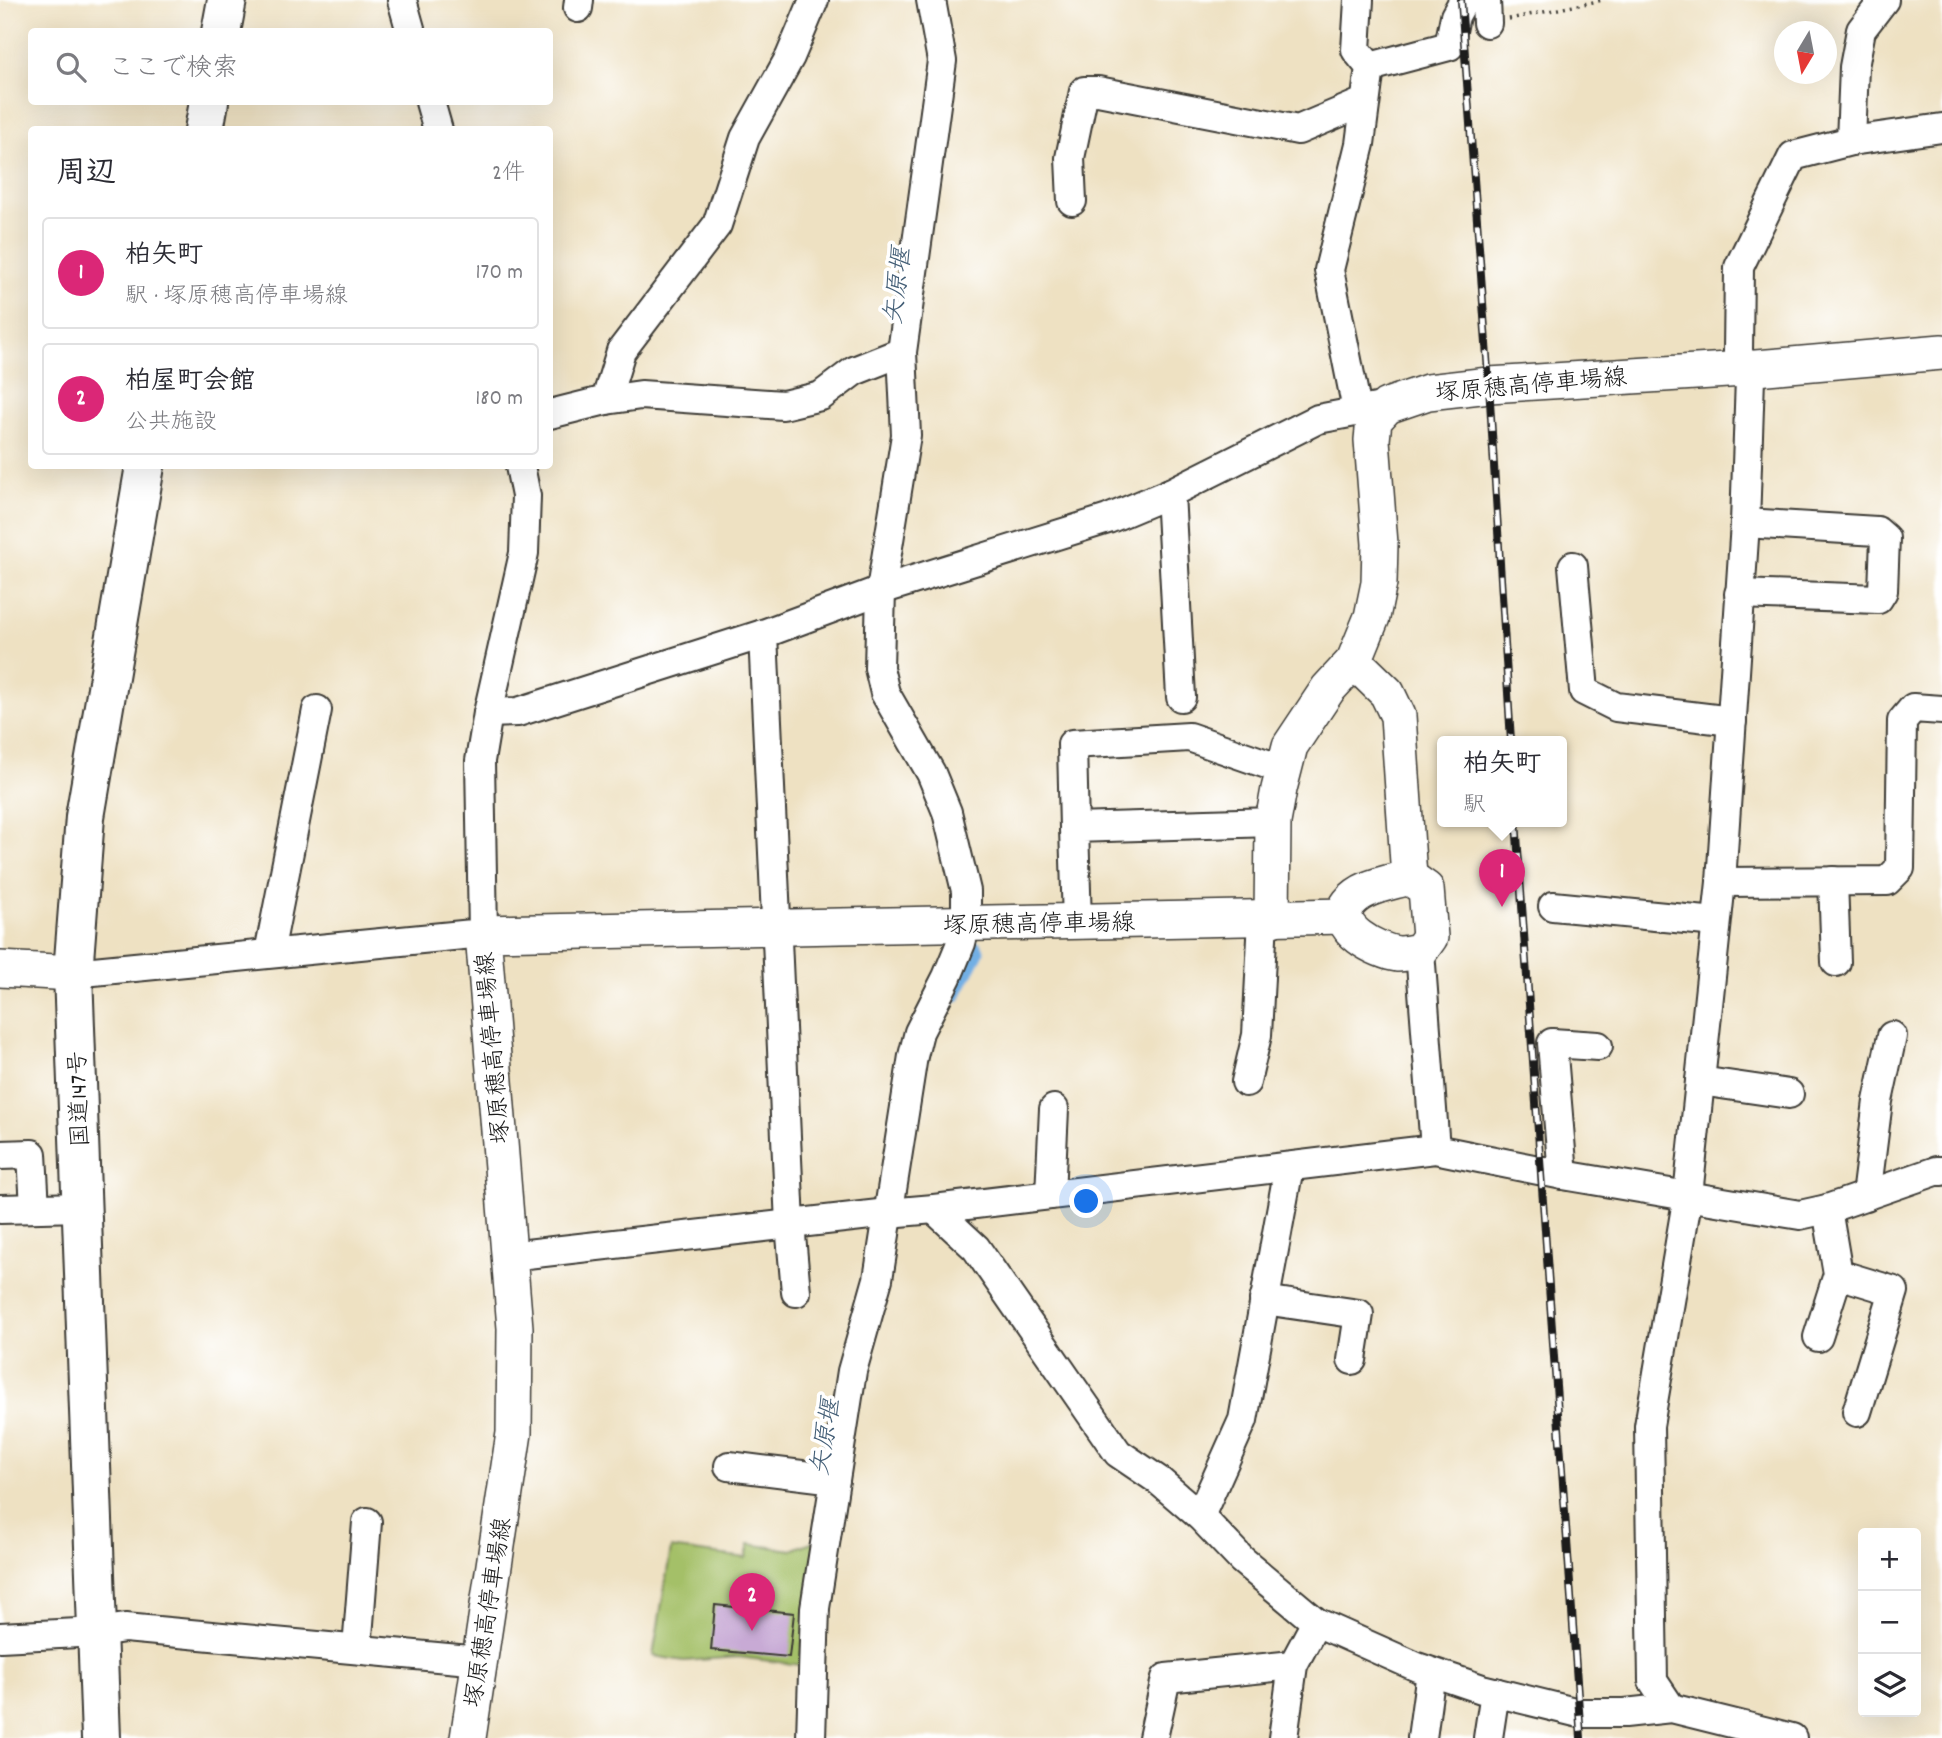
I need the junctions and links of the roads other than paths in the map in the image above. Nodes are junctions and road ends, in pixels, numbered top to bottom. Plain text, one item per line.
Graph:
1 (227, 0) edge
2 (402, 0) edge
3 (814, 0) edge
4 (931, 0) edge
5 (1359, 0) edge
6 (1464, 0) edge
7 (1884, 0) edge
8 (222, 28) edge
9 (410, 28) edge
10 (1370, 67) junction
11 (1364, 102) junction
12 (208, 105) edge
13 (431, 105) edge
14 (205, 126) edge
15 (437, 126) edge
16 (1942, 128) edge
17 (1851, 141) junction
18 (1072, 201) dead end
19 (902, 352) junction
20 (1942, 352) edge
21 (1744, 369) junction
22 (606, 400) junction
23 (1372, 408) junction
24 (553, 413) edge
25 (144, 469) edge
26 (521, 469) edge
27 (1170, 494) junction
28 (1745, 523) junction
29 (1573, 566) dead end
30 (881, 590) junction
31 (1740, 594) junction
32 (763, 635) junction
33 (1354, 661) junction
34 (1181, 697) dead end
35 (317, 710) dead end
36 (1942, 710) edge
37 (488, 713) junction
38 (1732, 721) junction
39 (1284, 770) junction
40 (1273, 822) junction
41 (1074, 828) junction
42 (1409, 877) junction
43 (1833, 881) junction
44 (1720, 882) junction
45 (1553, 906) dead end
46 (1345, 916) junction
47 (1267, 919) junction
48 (1077, 922) junction
49 (1716, 922) junction
50 (966, 924) junction
51 (778, 927) junction
52 (483, 933) junction
53 (1420, 951) junction
54 (269, 954) junction
55 (1836, 962) dead end
56 (0, 969) edge
57 (72, 973) junction
58 (1892, 1036) dead end
59 (1598, 1046) dead end
60 (1699, 1081) junction
61 (1246, 1082) dead end
62 (1788, 1094) dead end
63 (1054, 1109) dead end
64 (1434, 1149) junction
65 (0, 1155) edge
66 (1940, 1166) edge
67 (1289, 1167) junction
68 (1563, 1175) junction
69 (1050, 1195) junction
70 (1688, 1195) junction
71 (1866, 1196) junction
72 (82, 1207) junction
73 (34, 1208) junction
74 (0, 1209) edge
75 (934, 1209) junction
76 (1827, 1209) junction
77 (888, 1213) junction
78 (790, 1224) junction
79 (509, 1256) junction
80 (1838, 1274) junction
81 (796, 1292) dead end
82 (1264, 1300) junction
83 (1818, 1337) dead end
84 (1352, 1360) dead end
85 (1857, 1412) dead end
86 (729, 1466) dead end
87 (835, 1479) junction
88 (1200, 1516) junction
89 (367, 1522) dead end
90 (1316, 1622) junction
91 (98, 1632) junction
92 (0, 1637) edge
93 (357, 1649) junction
94 (480, 1661) junction
95 (1293, 1665) junction
96 (1431, 1672) junction
97 (1495, 1692) junction
98 (1671, 1708) junction
99 (101, 1738) edge
100 (468, 1738) edge
101 (811, 1738) edge
102 (1153, 1738) edge
103 (1283, 1738) edge
104 (1422, 1738) edge
105 (1488, 1738) edge
106 (1792, 1738) edge

1 - 8 highway
2 - 9 street
3 - 22 street
4 - 19 street
5 - 10 street
6 - 10 street
7 - 17 street
10 - 11 street
11 - 18 street
11 - 23 street
12 - 14 highway
13 - 15 street
16 - 17 street
17 - 21 street
19 - 22 street
19 - 30 street
20 - 21 main road, 塚原穂高停車場線
21 - 23 main road, 塚原穂高停車場線
21 - 28 street
22 - 24 street
23 - 27 street
23 - 33 main road
25 - 57 highway, 国道147号
26 - 37 street
27 - 30 street
27 - 34 street
28 - 31 street
28 - 31 street
29 - 38 street
30 - 32 street
30 - 50 street
31 - 38 street
32 - 37 street
32 - 51 street
33 - 39 main road
33 - 42 main road
35 - 54 street
36 - 43 street
37 - 52 street
38 - 44 street
39 - 40 main road
39 - 41 street
40 - 41 street
40 - 47 main road
41 - 48 street
42 - 46 main road
42 - 53 main road
43 - 44 street
43 - 55 street
44 - 49 street
45 - 49 street
46 - 47 main road, 塚原穂高停車場線
46 - 53 main road
47 - 48 main road, 塚原穂高停車場線
47 - 61 street
48 - 50 main road, 塚原穂高停車場線
49 - 60 street
50 - 51 main road, 塚原穂高停車場線
50 - 77 street
51 - 52 main road, 塚原穂高停車場線
51 - 78 street
52 - 54 street
52 - 79 main road, 塚原穂高停車場線
53 - 64 street
54 - 57 street
56 - 57 main road
57 - 72 highway, 国道147号
58 - 71 street
59 - 68 street
60 - 62 street
60 - 70 street
63 - 69 street
64 - 67 street
64 - 68 street
65 - 73 street
66 - 71 street
67 - 69 street
67 - 82 street
68 - 70 street
69 - 75 street
70 - 76 street
70 - 98 street
71 - 76 street
72 - 73 street
72 - 91 highway, 国道147号
73 - 74 street
75 - 77 street
75 - 88 street
76 - 80 street
77 - 78 street
77 - 87 street
78 - 79 street
78 - 81 street
79 - 94 main road, 塚原穂高停車場線
80 - 83 street
80 - 85 street
82 - 84 street
82 - 88 street
86 - 87 street
87 - 101 street
88 - 90 street
89 - 93 street
90 - 95 street
90 - 96 street
91 - 92 street
91 - 93 street
91 - 99 highway, 国道147号
93 - 94 street
94 - 100 main road, 塚原穂高停車場線
95 - 102 street
95 - 103 street
96 - 97 street
96 - 104 street
97 - 98 street
97 - 105 street
98 - 106 street

